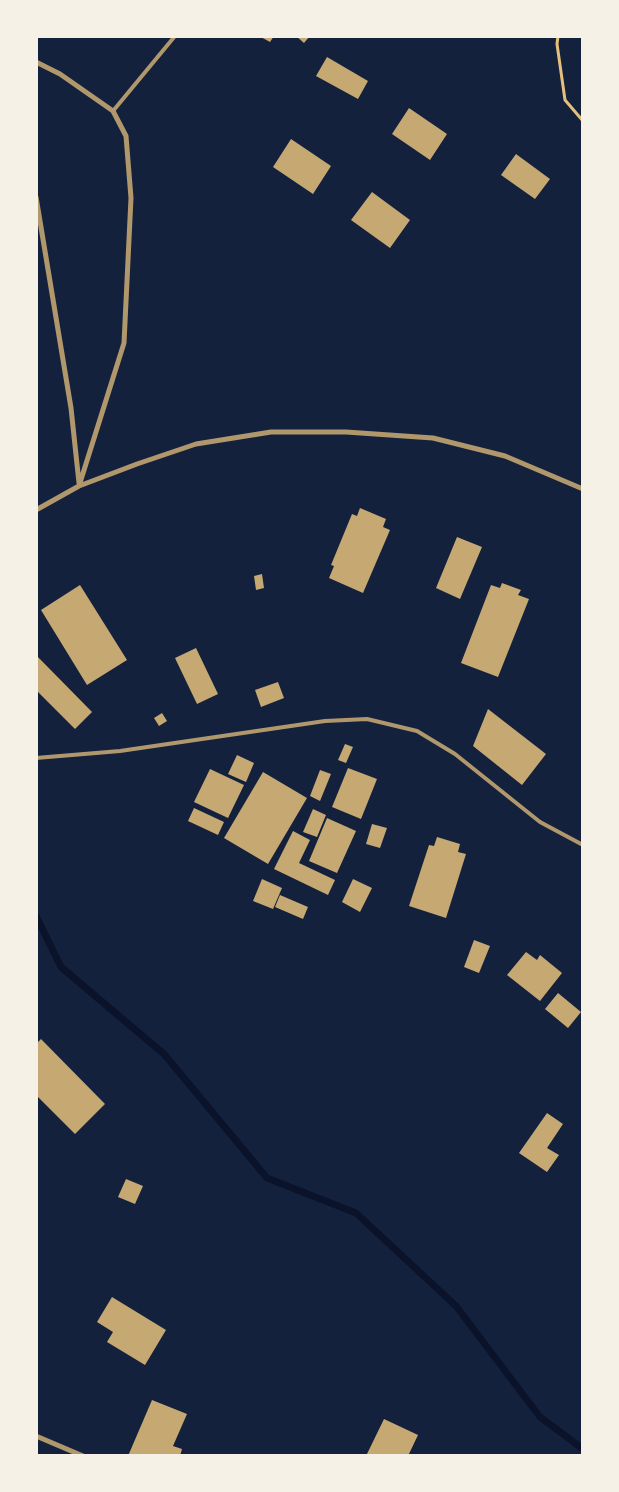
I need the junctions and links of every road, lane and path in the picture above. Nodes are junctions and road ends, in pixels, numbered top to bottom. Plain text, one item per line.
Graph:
1 (175, 36) edge
2 (558, 36) edge
3 (36, 62) edge
4 (113, 111) junction
5 (583, 121) edge
6 (36, 197) edge
7 (79, 486) junction
8 (583, 489) edge
9 (36, 510) edge
10 (36, 758) edge
11 (583, 845) edge
12 (36, 1436) edge
13 (83, 1456) edge

1 - 4 lane
2 - 5 path
3 - 4 street
4 - 7 street
6 - 7 street
7 - 8 street
7 - 9 street
10 - 11 lane
12 - 13 street

